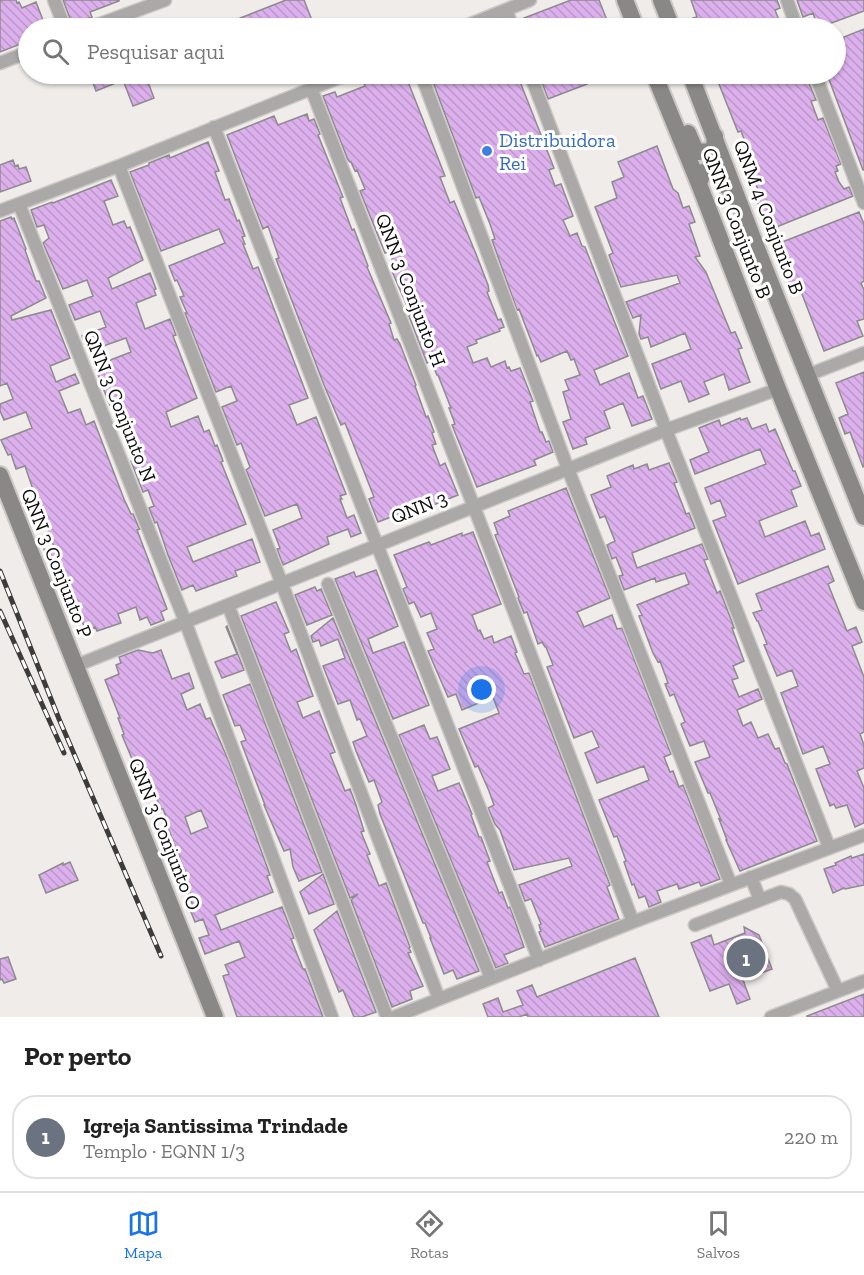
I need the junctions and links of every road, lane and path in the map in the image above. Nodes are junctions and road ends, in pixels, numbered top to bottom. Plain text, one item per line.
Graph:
1 (54, 0) edge
2 (165, 0) edge
3 (530, 0) edge
4 (625, 0) edge
5 (661, 0) edge
6 (787, 0) edge
7 (506, 10) junction
8 (61, 18) edge
9 (116, 18) edge
10 (486, 18) edge
11 (509, 18) edge
12 (632, 18) edge
13 (668, 18) edge
14 (793, 18) edge
15 (18, 56) edge
16 (0, 63) edge
17 (322, 84) edge
18 (425, 84) edge
19 (534, 84) edge
20 (658, 84) edge
21 (668, 84) edge
22 (694, 84) edge
23 (819, 84) edge
24 (311, 88) junction
25 (214, 128) junction
26 (715, 136) junction
27 (119, 166) junction
28 (699, 183) junction
29 (864, 203) edge
30 (19, 204) junction
31 (0, 212) edge
32 (767, 274) junction
33 (864, 353) edge
34 (808, 375) junction
35 (778, 389) junction
36 (666, 430) junction
37 (568, 469) junction
38 (0, 475) edge
39 (819, 488) junction
40 (474, 507) junction
41 (863, 510) edge
42 (376, 545) junction
43 (864, 580) edge
44 (282, 584) junction
45 (328, 584) dead end
46 (864, 602) edge
47 (228, 605) junction
48 (185, 621) junction
49 (75, 666) junction
50 (864, 835) edge
51 (829, 847) junction
52 (751, 877) junction
53 (731, 885) junction
54 (760, 900) junction
55 (633, 922) junction
56 (695, 925) dead end
57 (539, 960) junction
58 (491, 978) junction
59 (864, 981) edge
60 (838, 991) junction
61 (439, 999) junction
62 (784, 1015) edge
63 (215, 1017) edge
64 (332, 1017) edge
65 (387, 1017) edge
66 (394, 1017) edge
67 (771, 1017) edge

1 - 8 street
2 - 9 street
3 - 7 street
4 - 12 main road
5 - 13 main road
6 - 14 street
7 - 10 street
7 - 11 street
15 - 16 street
17 - 24 street
18 - 37 street
19 - 36 street
20 - 28 main road, QNN 3 Conjunto B
21 - 26 main road
22 - 26 main road, QNM 4 Conjunto B
23 - 29 street
24 - 25 street
24 - 40 street, QNN 3 Conjunto H
25 - 27 street
25 - 42 street
26 - 32 main road, QNM 4 Conjunto B
27 - 30 street
27 - 44 street
28 - 32 main road
28 - 35 main road, QNN 3 Conjunto B
30 - 31 street
30 - 48 street, QNN 3 Conjunto N
32 - 34 main road, QNM 4 Conjunto B
33 - 34 street
34 - 41 main road, QNM 4 Conjunto B
35 - 36 street, QNN 3
35 - 39 main road, QNN 3 Conjunto B
36 - 37 street, QNN 3
36 - 51 street
37 - 40 street, QNN 3
37 - 53 street
38 - 49 main road, QNN 3 Conjunto P
39 - 43 main road
39 - 46 main road
40 - 42 street, QNN 3
40 - 55 street, QNN 3 Conjunto H
42 - 44 street, QNN 3
42 - 57 street
44 - 47 street, QNN 3
44 - 61 street
45 - 58 street
47 - 48 street, QNN 3
47 - 65 street
48 - 49 street, QNN 3
48 - 64 street, QNN 3 Conjunto N
49 - 63 main road, QNN 3 Conjunto O
50 - 51 street
51 - 52 street
52 - 53 street
52 - 54 street
53 - 55 street
54 - 56 street
54 - 60 street
55 - 57 street
57 - 58 street
58 - 61 street
59 - 60 street
60 - 62 street
61 - 66 street
62 - 67 street

